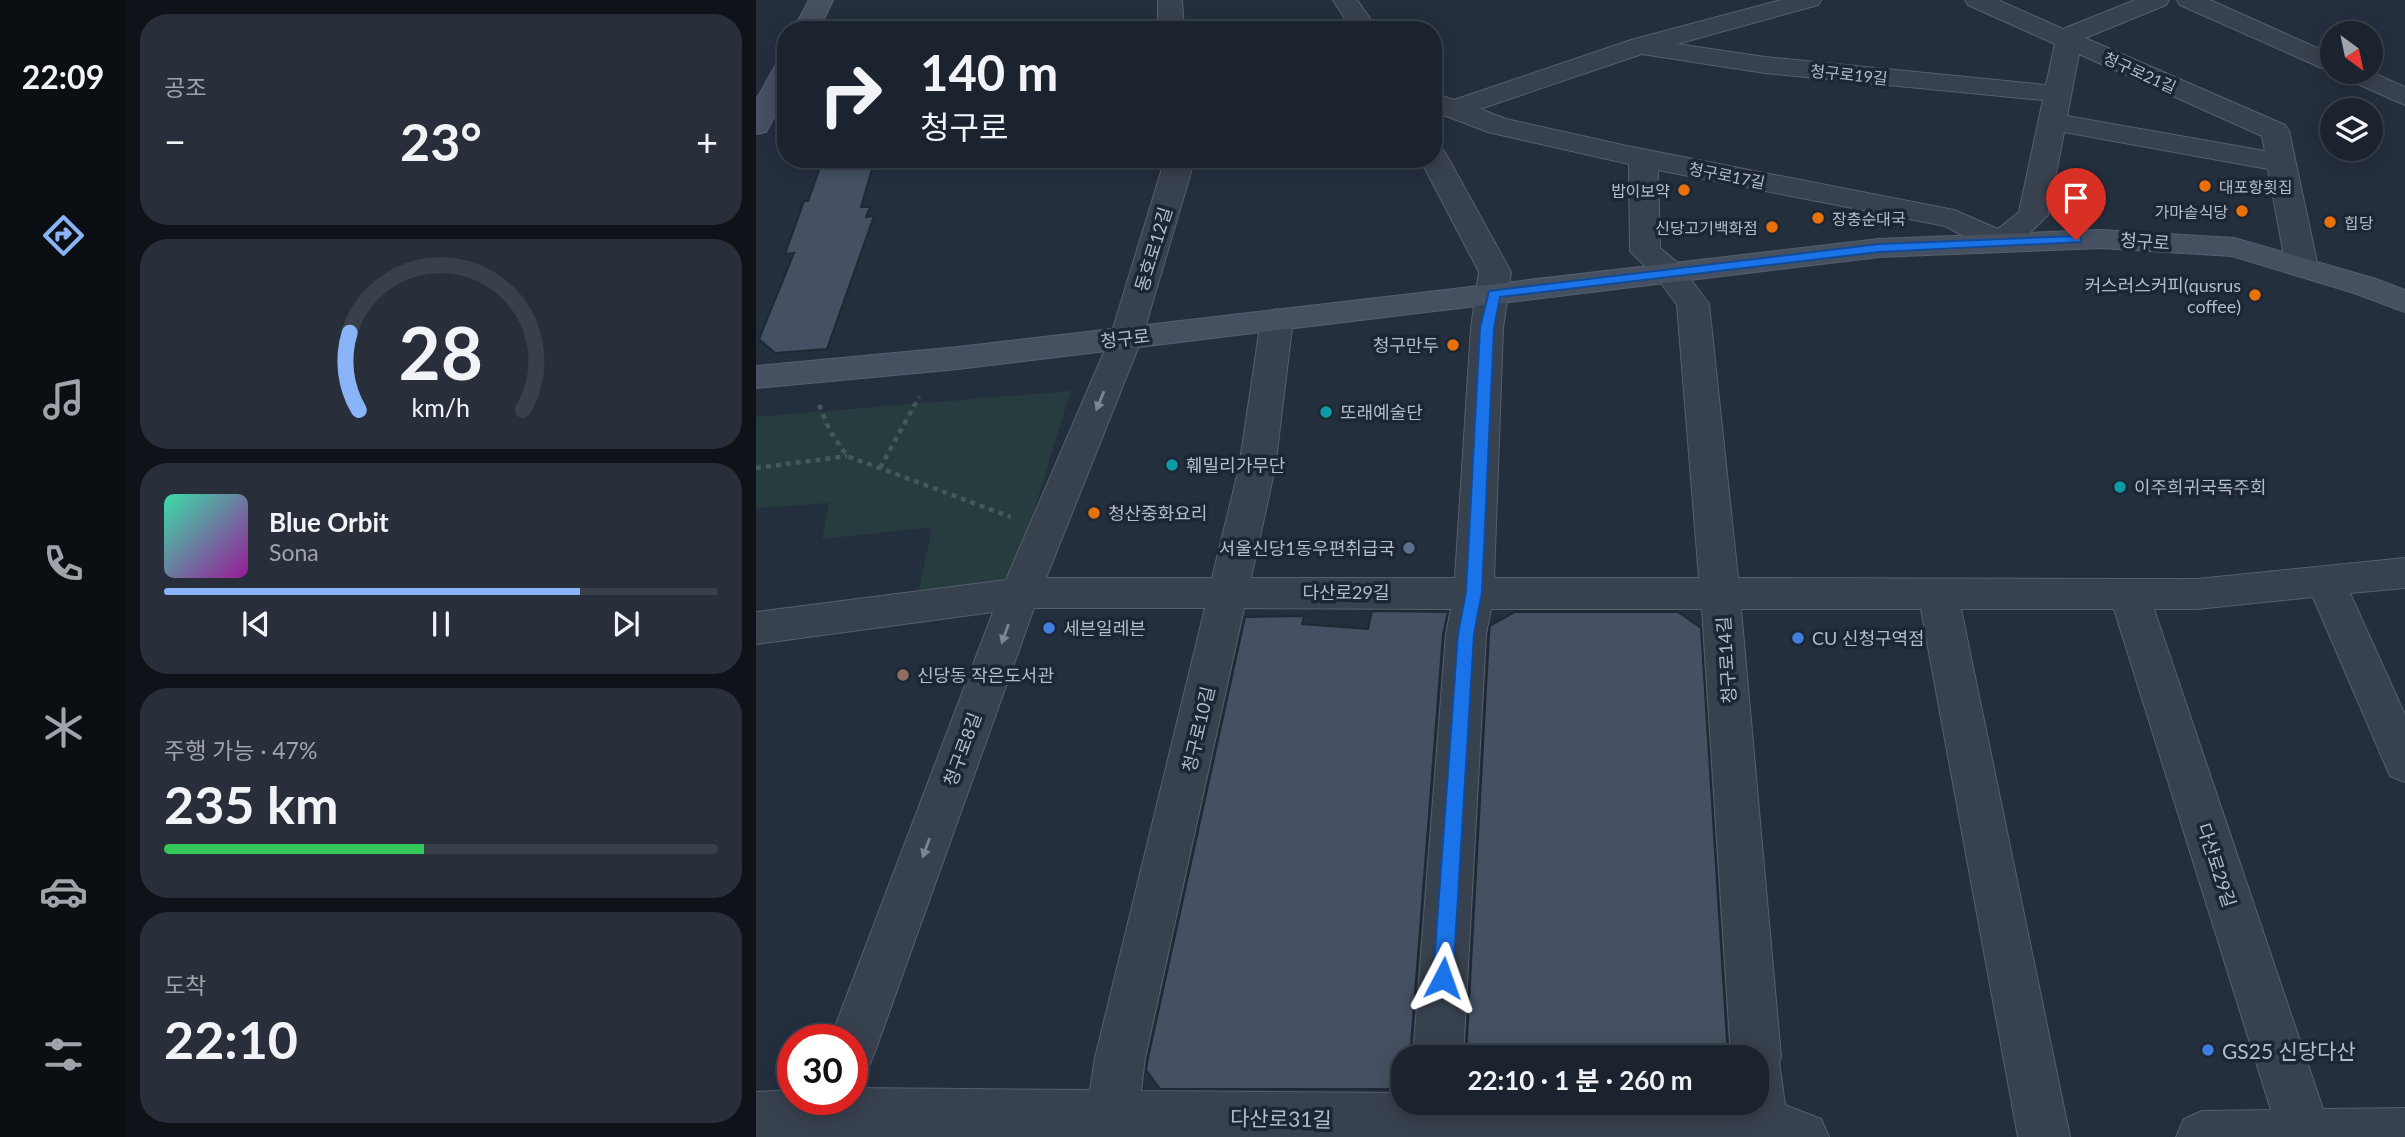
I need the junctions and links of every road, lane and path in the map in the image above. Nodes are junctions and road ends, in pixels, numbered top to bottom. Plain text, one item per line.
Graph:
1 (821, 0) edge
2 (1170, 0) edge
3 (1345, 0) edge
4 (1809, 0) edge
5 (1976, 0) edge
6 (2157, 0) edge
7 (2189, 0) edge
8 (810, 21) edge
9 (1171, 21) edge
10 (1359, 21) edge
11 (2069, 41) junction
12 (1640, 46) junction
13 (2320, 59) edge
14 (2376, 84) edge
15 (777, 86) edge
16 (2060, 94) junction
17 (2405, 97) edge
18 (1442, 106) edge
19 (2054, 122) junction
20 (756, 126) edge
21 (1643, 159) junction
22 (2281, 163) junction
23 (1176, 168) edge
24 (1439, 168) edge
25 (2001, 243) junction
26 (2302, 267) junction
27 (1669, 272) junction
28 (1494, 293) junction
29 (2405, 302) edge
30 (1277, 320) junction
31 (1126, 338) junction
32 (756, 377) edge
33 (919, 397) dead end
34 (819, 405) dead end
35 (847, 456) junction
36 (756, 468) edge
37 (880, 468) junction
38 (1043, 537) junction
39 (2405, 573) edge
40 (2325, 581) junction
41 (1230, 592) junction
42 (1474, 592) junction
43 (1720, 592) junction
44 (1020, 593) junction
45 (1938, 593) junction
46 (2129, 594) junction
47 (756, 628) edge
48 (2405, 763) edge
49 (860, 1024) edge
50 (1439, 1045) edge
51 (1755, 1045) edge
52 (1769, 1109) edge
53 (827, 1116) edge
54 (756, 1118) edge
55 (1433, 1120) edge
56 (1111, 1127) edge
57 (1776, 1132) edge
58 (2405, 1134) edge
59 (2306, 1136) edge
60 (2044, 1137) edge
61 (2202, 1137) edge

1 - 8 street
2 - 9 street
3 - 10 street
4 - 12 street, 청구로17길
5 - 11 street, 청구로21길
6 - 11 street
7 - 13 street
11 - 16 street
11 - 22 street, 청구로21길
12 - 16 street, 청구로19길
12 - 18 street, 청구로17길
14 - 17 street
15 - 20 street
16 - 19 street
18 - 21 street, 청구로17길
19 - 22 street
19 - 25 street
21 - 25 street, 청구로17길
21 - 27 street
22 - 26 street, 청구로21길
23 - 31 street, 동호로12길
24 - 28 street
25 - 26 street, 청구로
25 - 27 street, 청구로
26 - 29 street, 청구로
27 - 28 street, 청구로
27 - 43 street, 청구로14길
28 - 30 street, 청구로
28 - 42 street
30 - 31 street, 청구로
30 - 41 street, 청구로10길
31 - 32 street, 청구로
31 -> 38 street, 청구로8길
33 - 37 path
34 - 35 path
35 - 36 path
35 - 37 path
37 - 38 path
38 - 44 street, 청구로8길
39 - 40 street, 다산로29길
40 - 46 street, 다산로29길
40 - 48 street
41 - 42 street, 다산로29길
41 - 44 street, 다산로29길
41 - 56 street, 청구로10길
42 - 43 street, 다산로29길
42 - 50 street
43 - 45 street, 다산로29길
43 - 51 street, 청구로14길
44 - 47 street, 다산로29길
44 -> 49 street, 청구로8길
45 - 46 street, 다산로29길
45 - 60 street
46 - 59 street, 다산로29길
52 - 57 street
53 - 54 street, 다산로31길
53 - 56 street, 다산로31길
55 - 56 street, 다산로31길
55 - 57 street, 다산로31길
58 - 59 street
59 - 61 street

